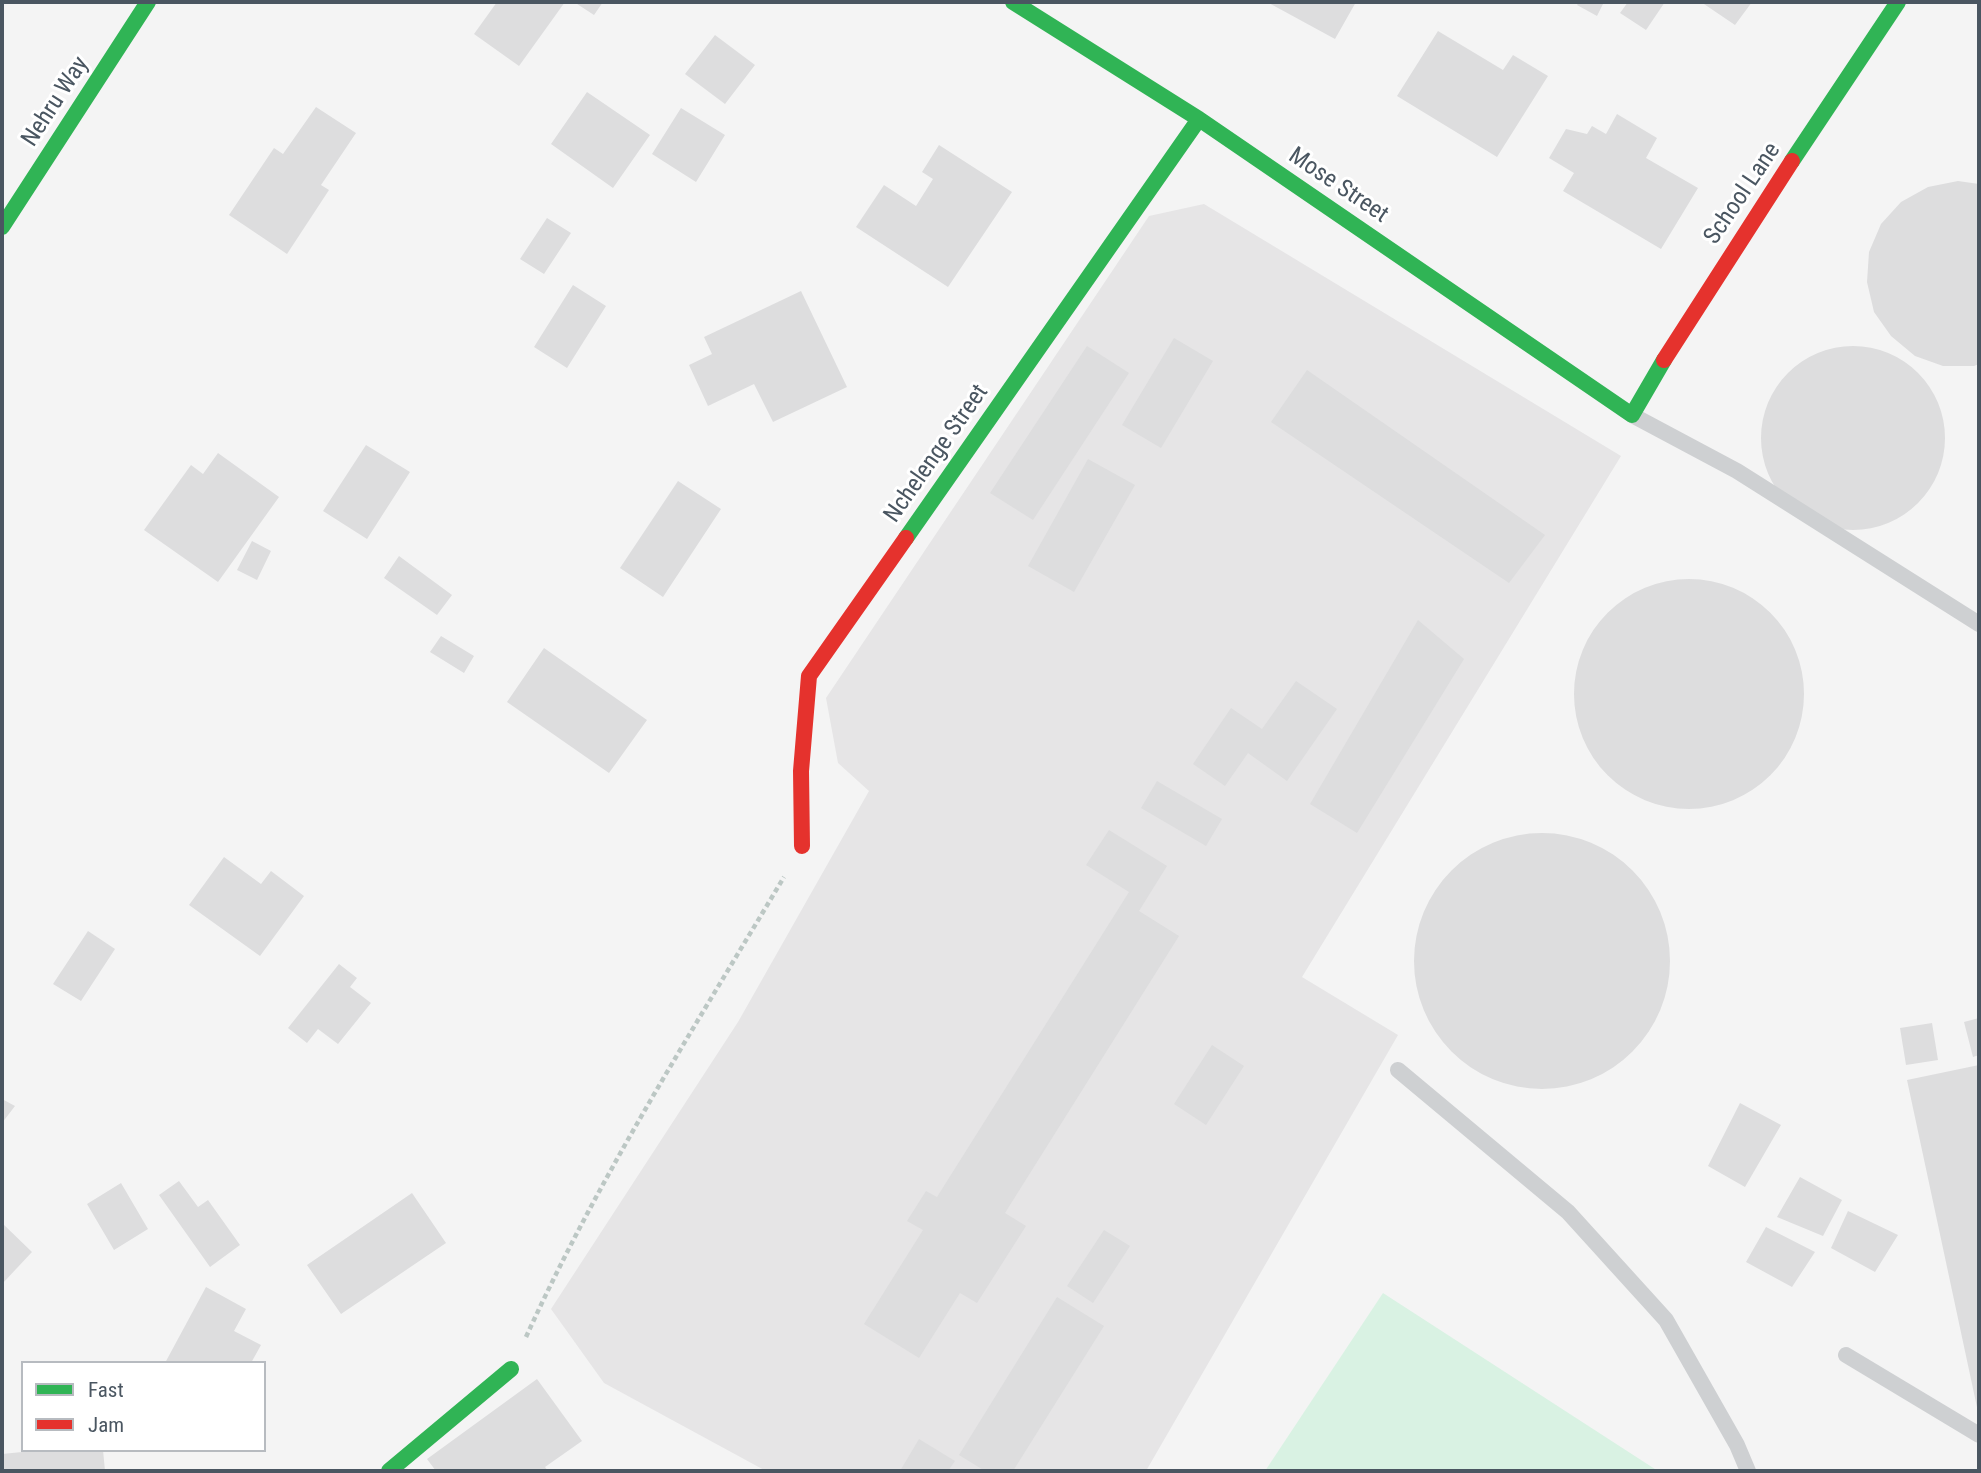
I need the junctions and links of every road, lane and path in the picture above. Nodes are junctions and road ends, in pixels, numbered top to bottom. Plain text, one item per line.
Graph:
1 (148, 2) edge
2 (1013, 2) edge
3 (1898, 2) edge
4 (1199, 119) junction
5 (2, 227) edge
6 (1632, 415) junction
7 (1979, 625) edge
8 (802, 846) joint
9 (1398, 1070) dead end
10 (1846, 1354) dead end
11 (511, 1369) joint
12 (1979, 1435) edge
13 (389, 1471) edge
14 (1748, 1471) edge

1 - 5 street, Nehru Way
2 - 4 street, Mose Street
3 - 6 street, School Lane
4 - 6 street, Mose Street
4 - 8 street, Nchelenge Street
6 - 7 lane
8 - 11 path
9 - 14 lane
10 - 12 lane
11 - 13 street

